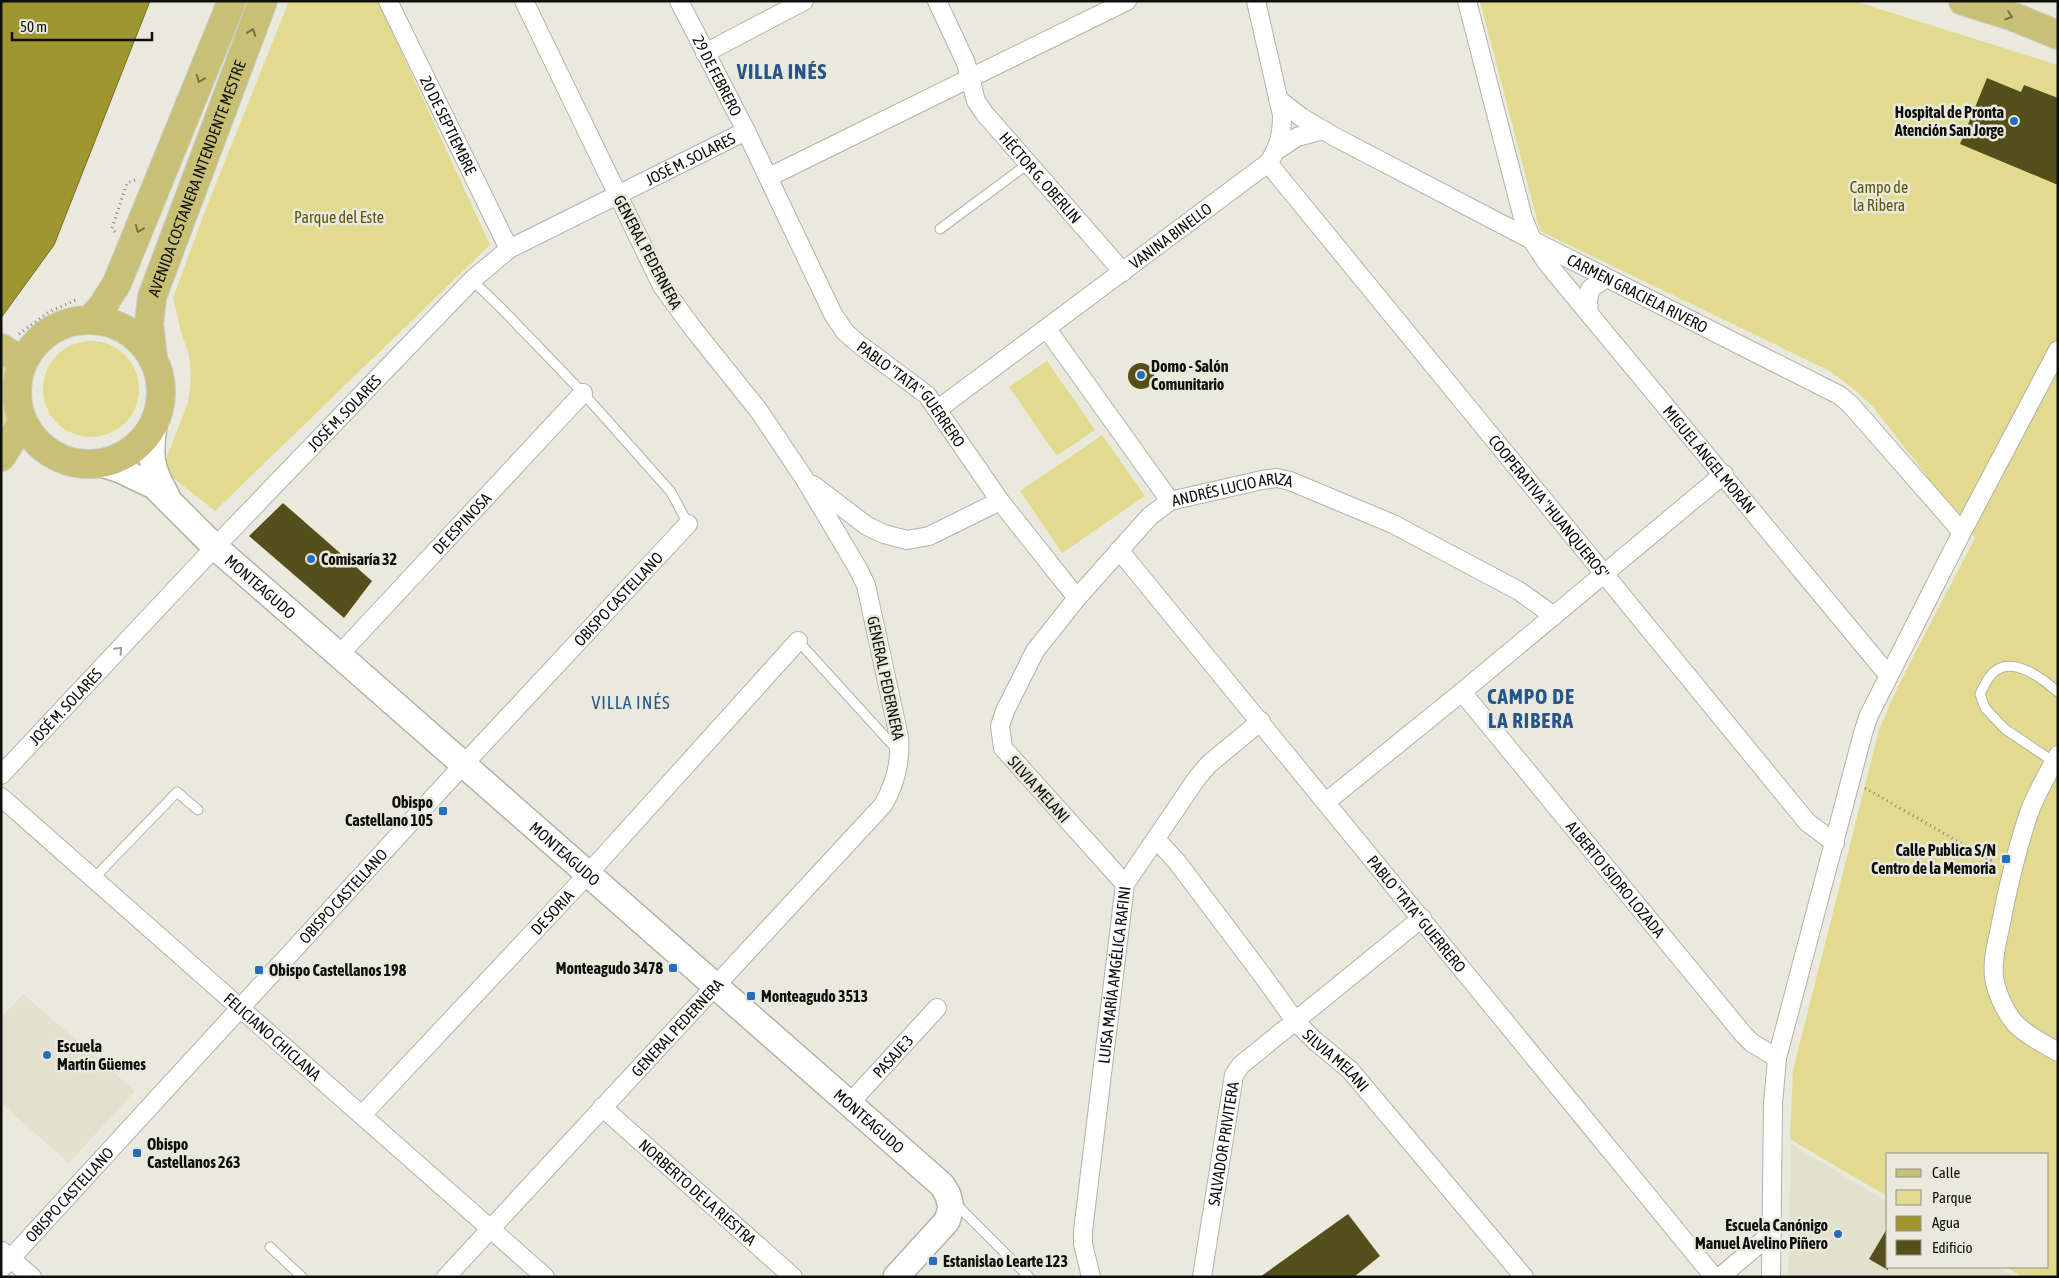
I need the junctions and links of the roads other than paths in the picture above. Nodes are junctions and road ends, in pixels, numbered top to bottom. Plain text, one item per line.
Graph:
1 (232, 1) edge
2 (263, 1) edge
3 (388, 1) edge
4 (524, 1) edge
5 (679, 1) edge
6 (804, 1) edge
7 (937, 1) edge
8 (1127, 1) edge
9 (1256, 1) edge
10 (1467, 1) edge
11 (1962, 1) edge
12 (2058, 35) edge
13 (705, 53) junction
14 (969, 77) junction
15 (1278, 98) junction
16 (1323, 130) junction
17 (746, 131) junction
18 (1273, 157) junction
19 (1029, 163) junction
20 (769, 177) junction
21 (617, 195) junction
22 (940, 229) dead end
23 (1532, 240) junction
24 (509, 249) junction
25 (1123, 272) junction
26 (1606, 278) junction
27 (472, 280) junction
28 (1589, 312) junction
29 (90, 320) junction
30 (1047, 329) junction
31 (13, 348) edge
32 (2058, 350) edge
33 (153, 360) junction
34 (583, 393) junction
35 (938, 409) junction
36 (23, 422) junction
37 (154, 424) junction
38 (1, 457) edge
39 (102, 464) junction
40 (1724, 474) junction
41 (804, 478) junction
42 (1000, 501) junction
43 (1170, 501) junction
44 (171, 502) junction
45 (688, 524) joint
46 (1962, 532) junction
47 (214, 548) junction
48 (1119, 550) junction
49 (1603, 575) junction
50 (1077, 598) junction
51 (1554, 616) junction
52 (798, 641) joint
53 (339, 654) junction
54 (1889, 676) junction
55 (1462, 692) junction
56 (2058, 692) edge
57 (1261, 721) junction
58 (1000, 734) joint
59 (901, 755) junction
60 (2056, 758) edge
61 (464, 764) junction
62 (1, 774) edge
63 (1, 797) edge
64 (1326, 802) junction
65 (198, 810) dead end
66 (1156, 839) junction
67 (1835, 843) junction
68 (587, 875) junction
69 (94, 878) junction
70 (1125, 884) junction
71 (1422, 918) junction
72 (714, 986) junction
73 (240, 1007) junction
74 (937, 1008) dead end
75 (1296, 1022) junction
76 (2058, 1052) edge
77 (1776, 1058) junction
78 (849, 1104) junction
79 (602, 1107) junction
80 (362, 1115) junction
81 (949, 1202) junction
82 (491, 1229) junction
83 (1772, 1233) junction
84 (270, 1247) dead end
85 (4, 1259) edge
86 (32, 1277) edge
87 (302, 1277) edge
88 (446, 1277) edge
89 (545, 1277) edge
90 (793, 1277) edge
91 (896, 1277) edge
92 (1029, 1277) edge
93 (1091, 1277) edge
94 (1202, 1277) edge
95 (1524, 1277) edge
96 (1714, 1277) edge
97 (1720, 1277) edge
98 (1771, 1277) edge

1 -> 29 main road, AVENIDA COSTANERA INTENDENTE MESTRE
33 -> 2 main road, AVENIDA COSTANERA INTENDENTE MESTRE
3 - 24 street, 20 DE SEPTIEMBRE
4 - 21 street, GENERAL PEDERNERA
5 - 13 street, 29 DE FEBRERO
6 - 13 street
7 - 14 street, HÉCTOR G. OBERLIN
8 - 14 street
9 - 15 street
10 - 23 street, MIGUEL ÁNGEL MORÁN
11 -> 12 main road
13 - 17 street, 29 DE FEBRERO
14 - 19 street, HÉCTOR G. OBERLIN
14 - 20 street
15 - 16 street, CARMEN GRACIELA RIVERO
15 - 18 street
16 - 18 street, VANINA BINELLO
16 - 23 street, CARMEN GRACIELA RIVERO
17 - 20 street, 29 DE FEBRERO
17 - 21 street, JOSÉ M. SOLARES
18 - 25 street, VANINA BINELLO
18 - 49 street, COOPERATIVA "HUANQUEROS"
19 - 22 lane
19 - 25 street, HÉCTOR G. OBERLIN
20 - 35 street, PABLO "TATA" GUERRERO
21 - 24 street, JOSÉ M. SOLARES
21 - 41 street, GENERAL PEDERNERA
23 - 26 street, CARMEN GRACIELA RIVERO
23 - 28 street, MIGUEL ÁNGEL MORÁN
24 - 27 street, JOSÉ M. SOLARES
25 - 30 street, VANINA BINELLO
26 - 28 street
26 - 46 street, CARMEN GRACIELA RIVERO
27 - 34 lane
27 - 47 street, JOSÉ M. SOLARES
28 - 40 street, MIGUEL ÁNGEL MORÁN
29 - 31 main road
29 - 33 main road
30 - 35 street, VANINA BINELLO
30 - 43 street
31 - 36 main road
32 - 46 street
33 - 37 main road
34 - 45 lane
34 - 53 street, DE ESPINOSA
35 - 42 street, PABLO "TATA" GUERRERO
36 - 38 main road
36 - 39 main road
37 - 39 main road
37 - 44 street, MONTEAGUDO
39 - 44 street, MONTEAGUDO
40 - 49 street
40 - 54 street, MIGUEL ÁNGEL MORÁN
41 - 42 street
41 - 59 street, GENERAL PEDERNERA
42 - 50 street, PABLO "TATA" GUERRERO
43 - 48 street, ANDRÉS LUCIO ARIZA
43 - 51 street, ANDRÉS LUCIO ARIZA
44 - 47 street, MONTEAGUDO
45 - 61 street, OBISPO CASTELLANO
46 - 54 street
47 - 53 street, MONTEAGUDO
62 -> 47 street, JOSÉ M. SOLARES
48 - 50 street, ANDRÉS LUCIO ARIZA
48 - 57 street, PABLO "TATA" GUERRERO
49 - 51 street
49 - 67 street, COOPERATIVA "HUANQUEROS"
50 - 58 street, ANDRÉS LUCIO ARIZA
51 - 55 street
52 - 59 lane
52 - 68 street, DE SORIA
53 - 61 street, MONTEAGUDO
54 - 67 street
55 - 64 street
55 - 77 street, ALBERTO ISIDRO LOZADA
56 - 60 lane
57 - 64 street, PABLO "TATA" GUERRERO
57 - 66 street, LUISA MARÍA AMGÉLICA RAFINI
58 - 70 street, SILVIA MELANI
59 - 72 street, GENERAL PEDERNERA
60 - 76 street
61 - 68 street, MONTEAGUDO
61 - 73 street, OBISPO CASTELLANO
63 - 69 street, FELICIANO CHICLANA
64 - 71 street, PABLO "TATA" GUERRERO
65 - 69 lane
66 - 70 street, LUISA MARÍA AMGÉLICA RAFINI
66 - 75 street, SILVIA MELANI
67 - 77 street
68 - 72 street, MONTEAGUDO
68 - 80 street, DE SORIA
69 - 73 street, FELICIANO CHICLANA
70 - 93 street, LUISA MARÍA AMGÉLICA RAFINI
71 - 75 street, SALVADOR PRIVITERA
71 - 96 street, PABLO "TATA" GUERRERO
72 - 78 street, MONTEAGUDO
72 - 79 street, GENERAL PEDERNERA
73 - 80 street, FELICIANO CHICLANA
73 - 85 street, OBISPO CASTELLANO
74 - 78 street, PASAJE 3
75 - 94 street, SALVADOR PRIVITERA
75 - 95 street, SILVIA MELANI
77 - 83 street
78 - 81 street, MONTEAGUDO
79 - 82 street, GENERAL PEDERNERA
79 - 90 street, NORBERTO DE LA RIESTRA
80 - 82 street, FELICIANO CHICLANA
81 - 91 street
81 - 92 lane
82 - 88 street, GENERAL PEDERNERA
82 - 89 street, FELICIANO CHICLANA
83 - 97 street
83 - 98 street
84 - 87 lane
85 - 86 street

